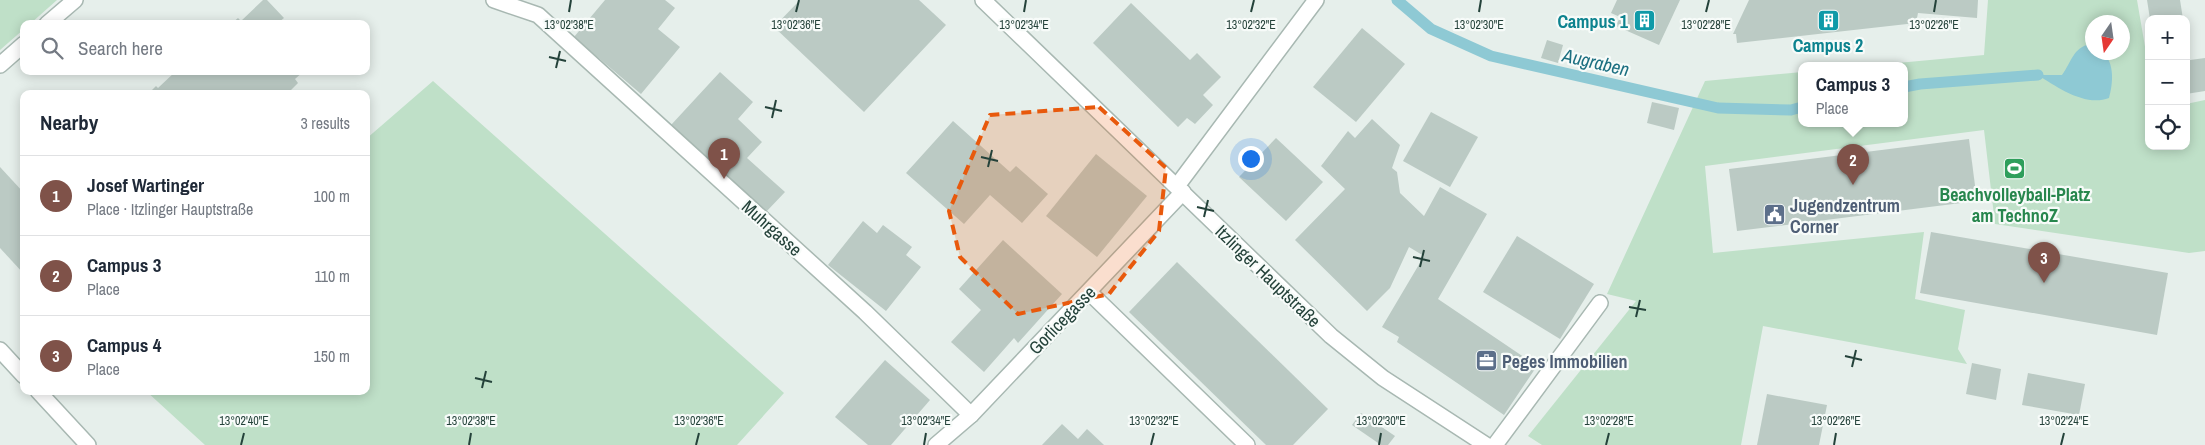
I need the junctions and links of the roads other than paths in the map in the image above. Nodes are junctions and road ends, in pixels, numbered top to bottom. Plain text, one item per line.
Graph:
1 (74, 0) edge
2 (494, 0) edge
3 (983, 0) edge
4 (1316, 0) edge
5 (52, 20) edge
6 (20, 47) edge
7 (0, 64) edge
8 (1180, 189) junction
9 (1089, 292) junction
10 (1600, 303) dead end
11 (0, 350) edge
12 (20, 372) edge
13 (42, 395) edge
14 (971, 416) junction
15 (88, 445) edge
16 (936, 445) edge
17 (1247, 445) edge
18 (1486, 445) edge
19 (1495, 445) edge

1 - 5 street
2 - 14 street, Muhrgasse
3 - 8 street, Itzlinger Hauptstraße
4 - 8 street, Gorlicegasse
6 - 7 street
8 - 9 street, Gorlicegasse
8 - 18 street, Itzlinger Hauptstraße
9 - 14 street, Gorlicegasse
9 - 17 street
10 - 19 street
11 - 12 street
13 - 15 street
14 - 16 street, Gorlicegasse

